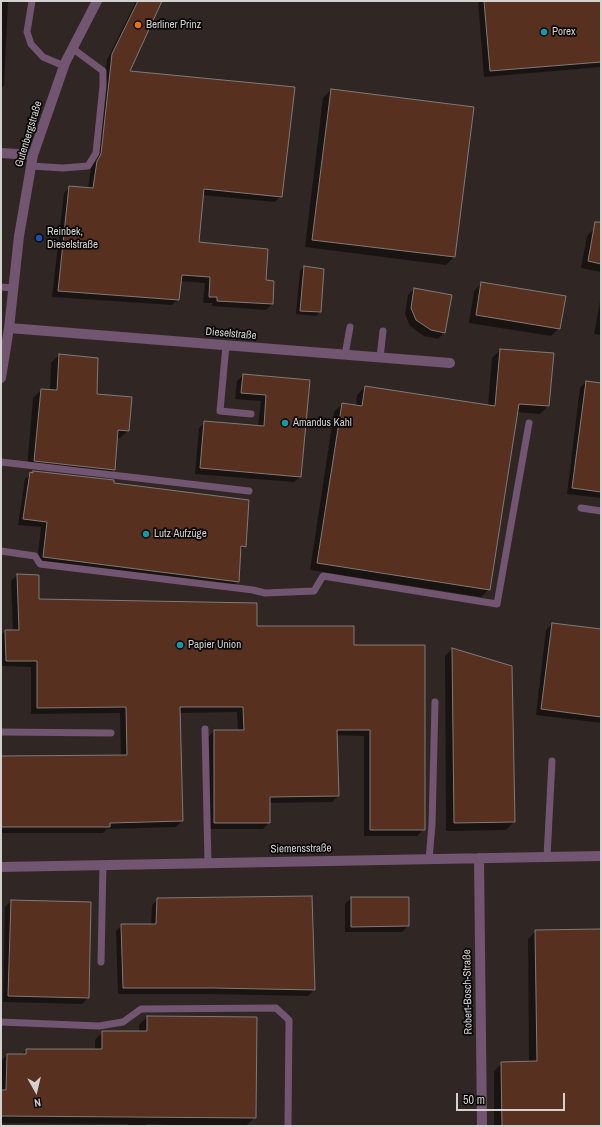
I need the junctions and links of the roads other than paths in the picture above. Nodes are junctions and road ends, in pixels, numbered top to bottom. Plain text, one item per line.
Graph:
1 (32, 1) edge
2 (97, 1) edge
3 (72, 48) junction
4 (64, 66) junction
5 (1, 153) edge
6 (33, 155) junction
7 (31, 166) junction
8 (1, 287) edge
9 (13, 288) junction
10 (350, 327) dead end
11 (9, 328) junction
12 (383, 331) dead end
13 (226, 345) junction
14 (345, 355) junction
15 (380, 358) junction
16 (450, 364) dead end
17 (1, 378) edge
18 (251, 414) dead end
19 (529, 423) dead end
20 (1, 462) edge
21 (249, 491) dead end
22 (581, 508) dead end
23 (601, 511) edge
24 (1, 551) edge
25 (435, 702) dead end
26 (205, 729) dead end
27 (1, 732) edge
28 (111, 733) dead end
29 (552, 761) dead end
30 (601, 856) edge
31 (547, 857) junction
32 (478, 858) junction
33 (429, 859) junction
34 (208, 863) junction
35 (103, 864) junction
36 (1, 866) edge
37 (102, 962) dead end
38 (1, 1022) edge
39 (288, 1126) edge
40 (482, 1126) edge

1 - 4 lane
2 - 3 street, Gutenbergstraße
3 - 4 street, Gutenbergstraße
3 - 7 lane
4 - 6 street, Gutenbergstraße
5 - 6 street
6 - 7 street, Gutenbergstraße
7 - 9 street, Gutenbergstraße
8 - 9 lane
9 - 11 street, Gutenbergstraße
10 - 14 lane
11 - 13 street, Dieselstraße
11 - 17 street, Gutenbergstraße
12 - 15 lane
13 - 14 street, Dieselstraße
13 - 18 lane
14 - 15 street, Dieselstraße
15 - 16 street, Dieselstraße
19 - 24 lane
20 - 21 lane
22 - 23 lane
25 - 33 lane
26 - 34 lane
27 - 28 lane
29 - 31 lane
30 - 31 street, Siemensstraße
31 - 32 street, Siemensstraße
32 - 33 street, Siemensstraße
32 - 40 street, Robert-Bosch-Straße
33 - 34 street, Siemensstraße
34 - 35 street, Siemensstraße
35 - 36 street, Siemensstraße
35 - 37 lane
38 - 39 lane

